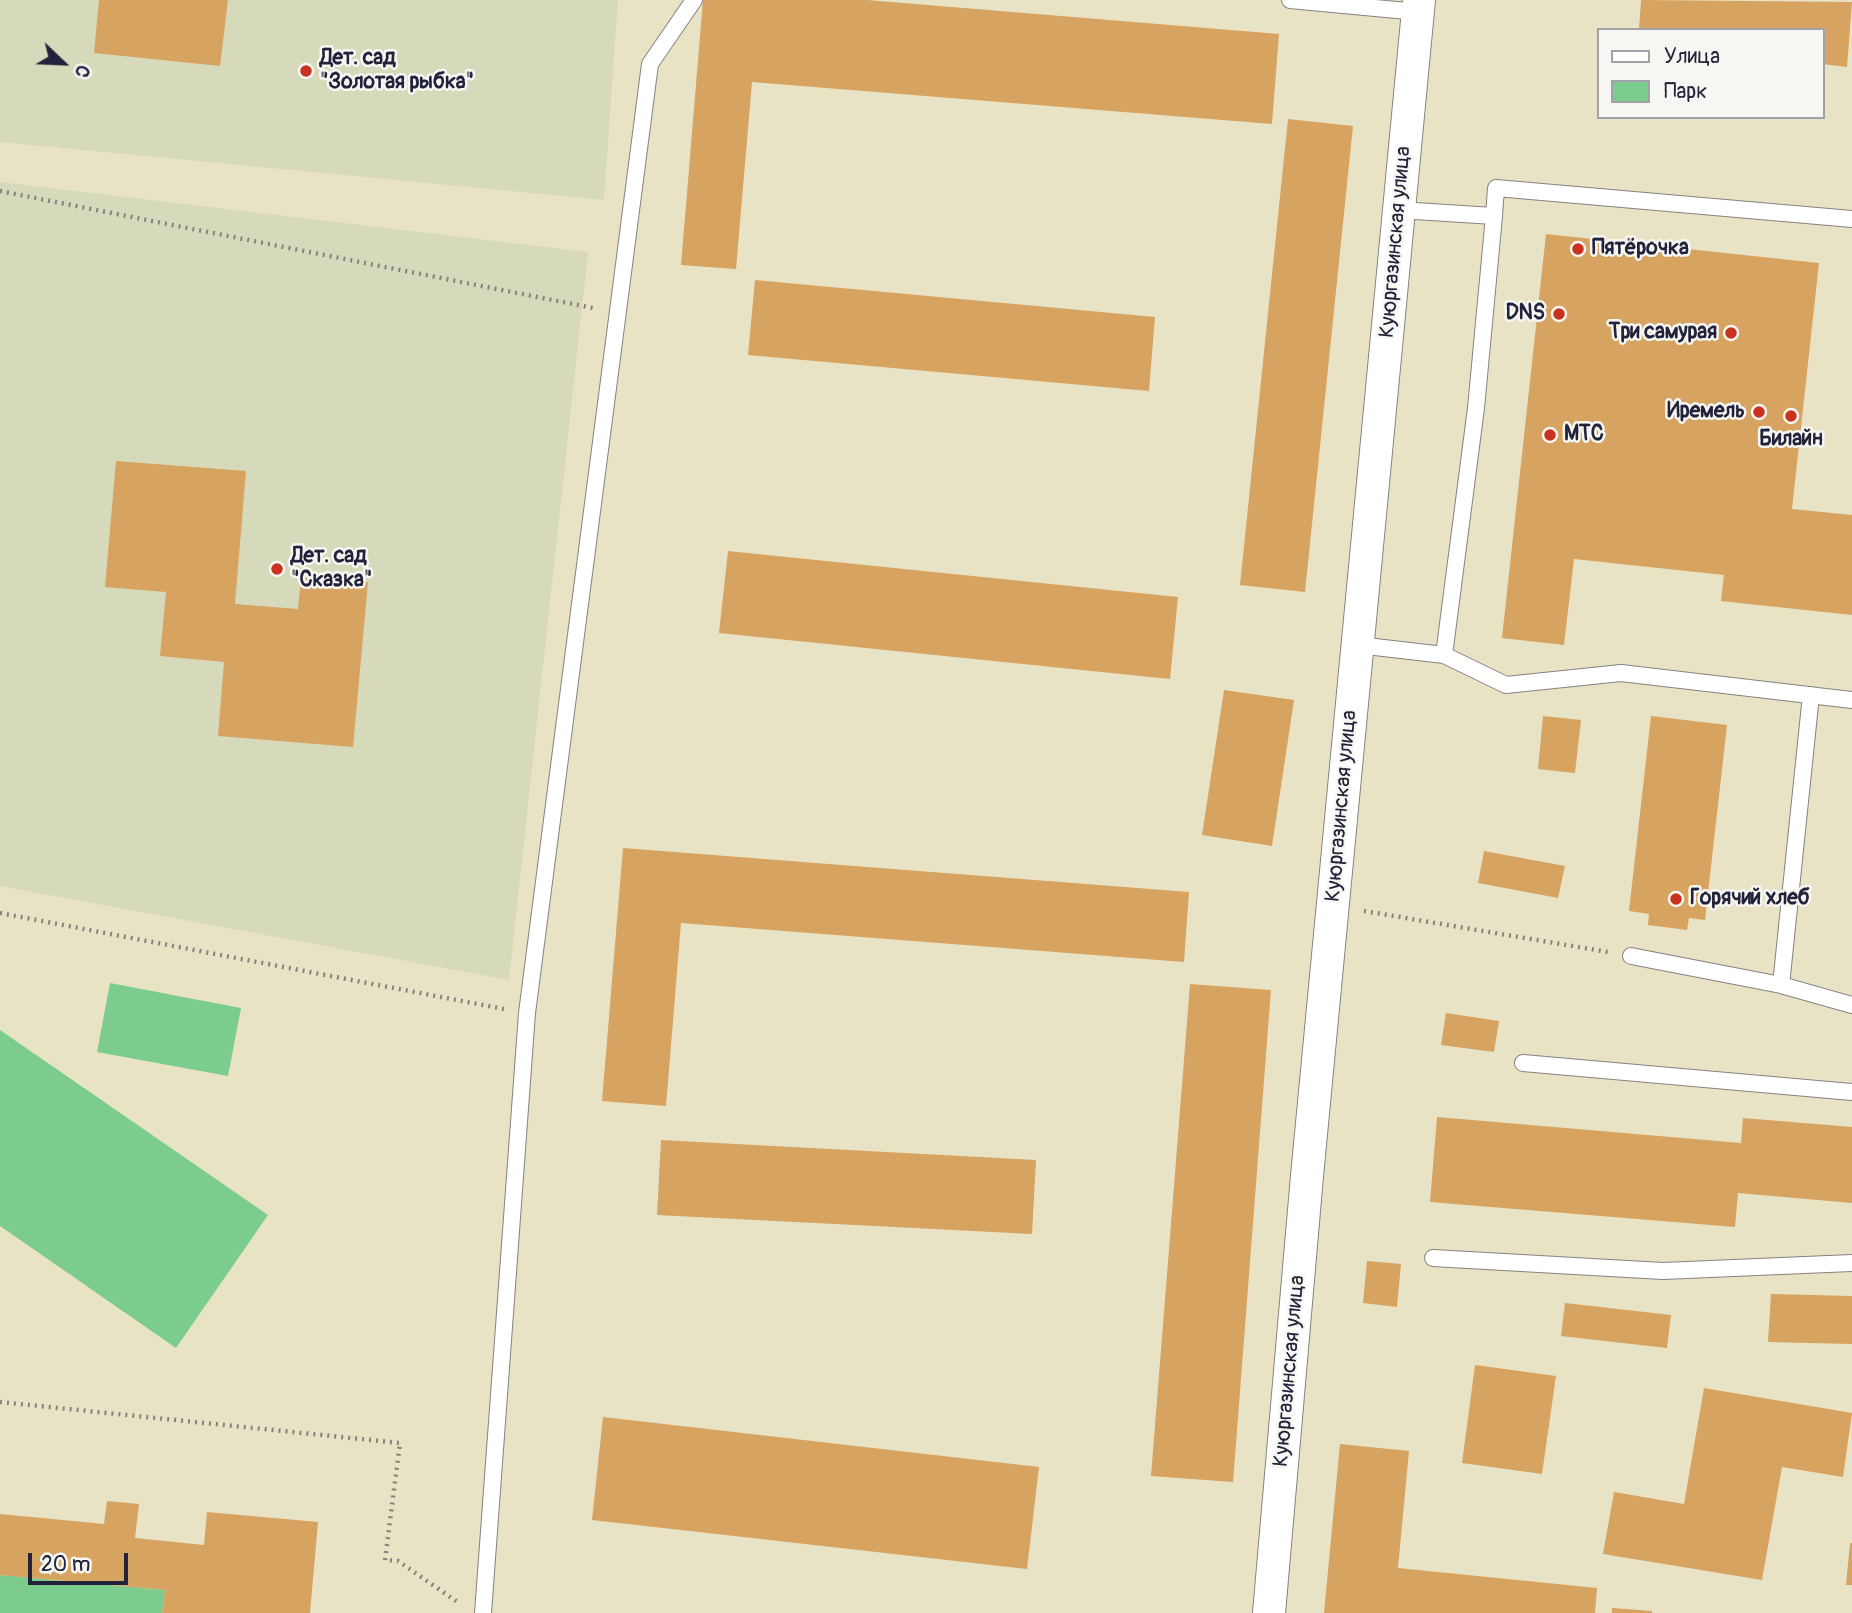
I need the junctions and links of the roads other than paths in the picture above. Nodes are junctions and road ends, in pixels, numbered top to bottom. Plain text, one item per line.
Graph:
1 (694, 0) edge
2 (1290, 0) edge
3 (1419, 6) edge
4 (1399, 210) junction
5 (1494, 216) junction
6 (1852, 219) edge
7 (1358, 645) junction
8 (1444, 655) junction
9 (1811, 695) junction
10 (1852, 700) edge
11 (1631, 956) road end
12 (1781, 985) junction
13 (1852, 1005) edge
14 (1523, 1063) dead end
15 (1852, 1092) edge
16 (1433, 1258) dead end
17 (1852, 1263) edge
18 (483, 1613) edge
19 (1269, 1613) edge

1 - 18 lane
2 - 3 lane
3 - 4 street, Куюргазинская улица
4 - 5 lane
4 - 7 street, Куюргазинская улица
5 - 6 lane
5 - 8 lane
7 - 8 lane
7 - 19 street, Куюргазинская улица
8 - 9 lane
9 - 10 lane
9 - 12 lane
11 - 12 lane
12 - 13 lane
14 - 15 lane
16 - 17 lane

